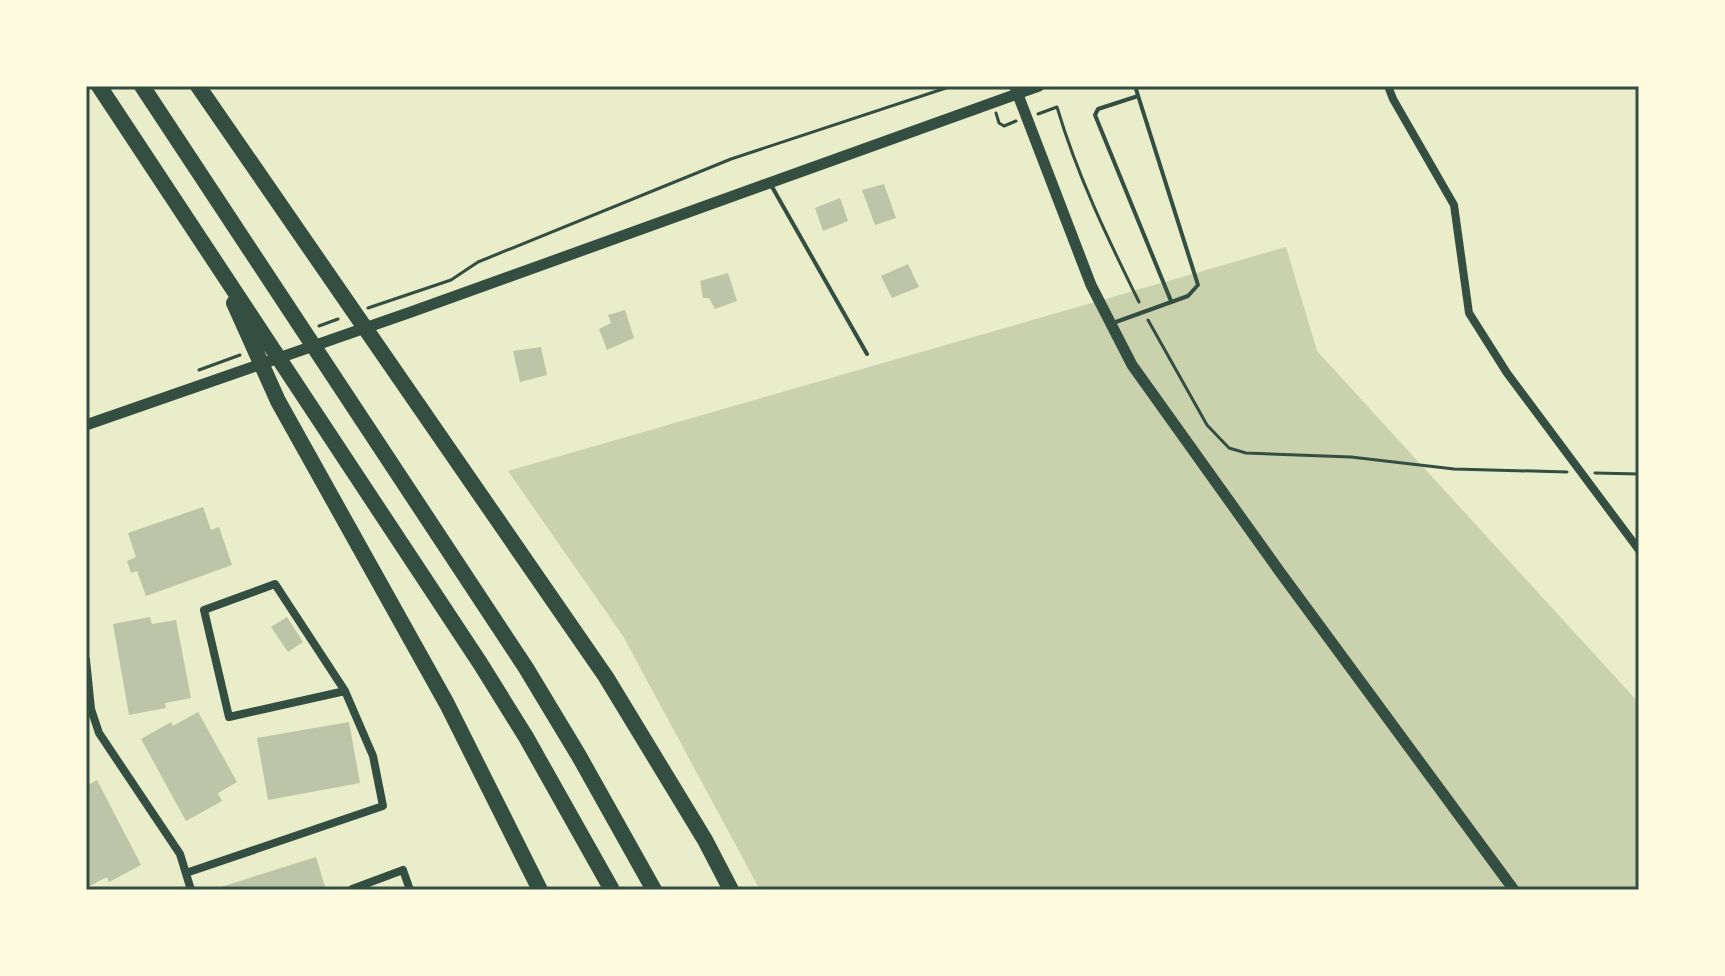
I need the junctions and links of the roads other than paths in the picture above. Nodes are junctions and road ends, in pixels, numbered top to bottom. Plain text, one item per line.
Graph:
1 (99, 86) edge
2 (142, 86) edge
3 (198, 86) edge
4 (1039, 86) edge
5 (1135, 86) edge
6 (1388, 86) edge
7 (1016, 89) edge
8 (1138, 96) junction
9 (770, 183) junction
10 (1172, 302) junction
11 (1111, 323) junction
12 (250, 326) junction
13 (867, 354) dead end
14 (86, 425) edge
15 (1639, 550) edge
16 (86, 660) edge
17 (345, 691) junction
18 (186, 873) junction
19 (352, 889) edge
20 (191, 890) edge
21 (410, 890) edge
22 (540, 890) edge
23 (612, 890) edge
24 (654, 890) edge
25 (731, 890) edge
26 (1514, 890) edge

1 - 12 highway
2 - 24 highway
3 - 25 highway
4 - 7 street
5 - 8 lane
6 - 15 street
7 - 9 street
7 - 11 street
8 - 10 lane
8 - 10 lane
9 - 13 lane
9 - 14 street
10 - 11 lane
11 - 26 street
12 - 22 highway
12 - 23 highway
16 - 18 street
17 - 17 street
17 - 18 street
18 - 20 street
19 - 21 street

